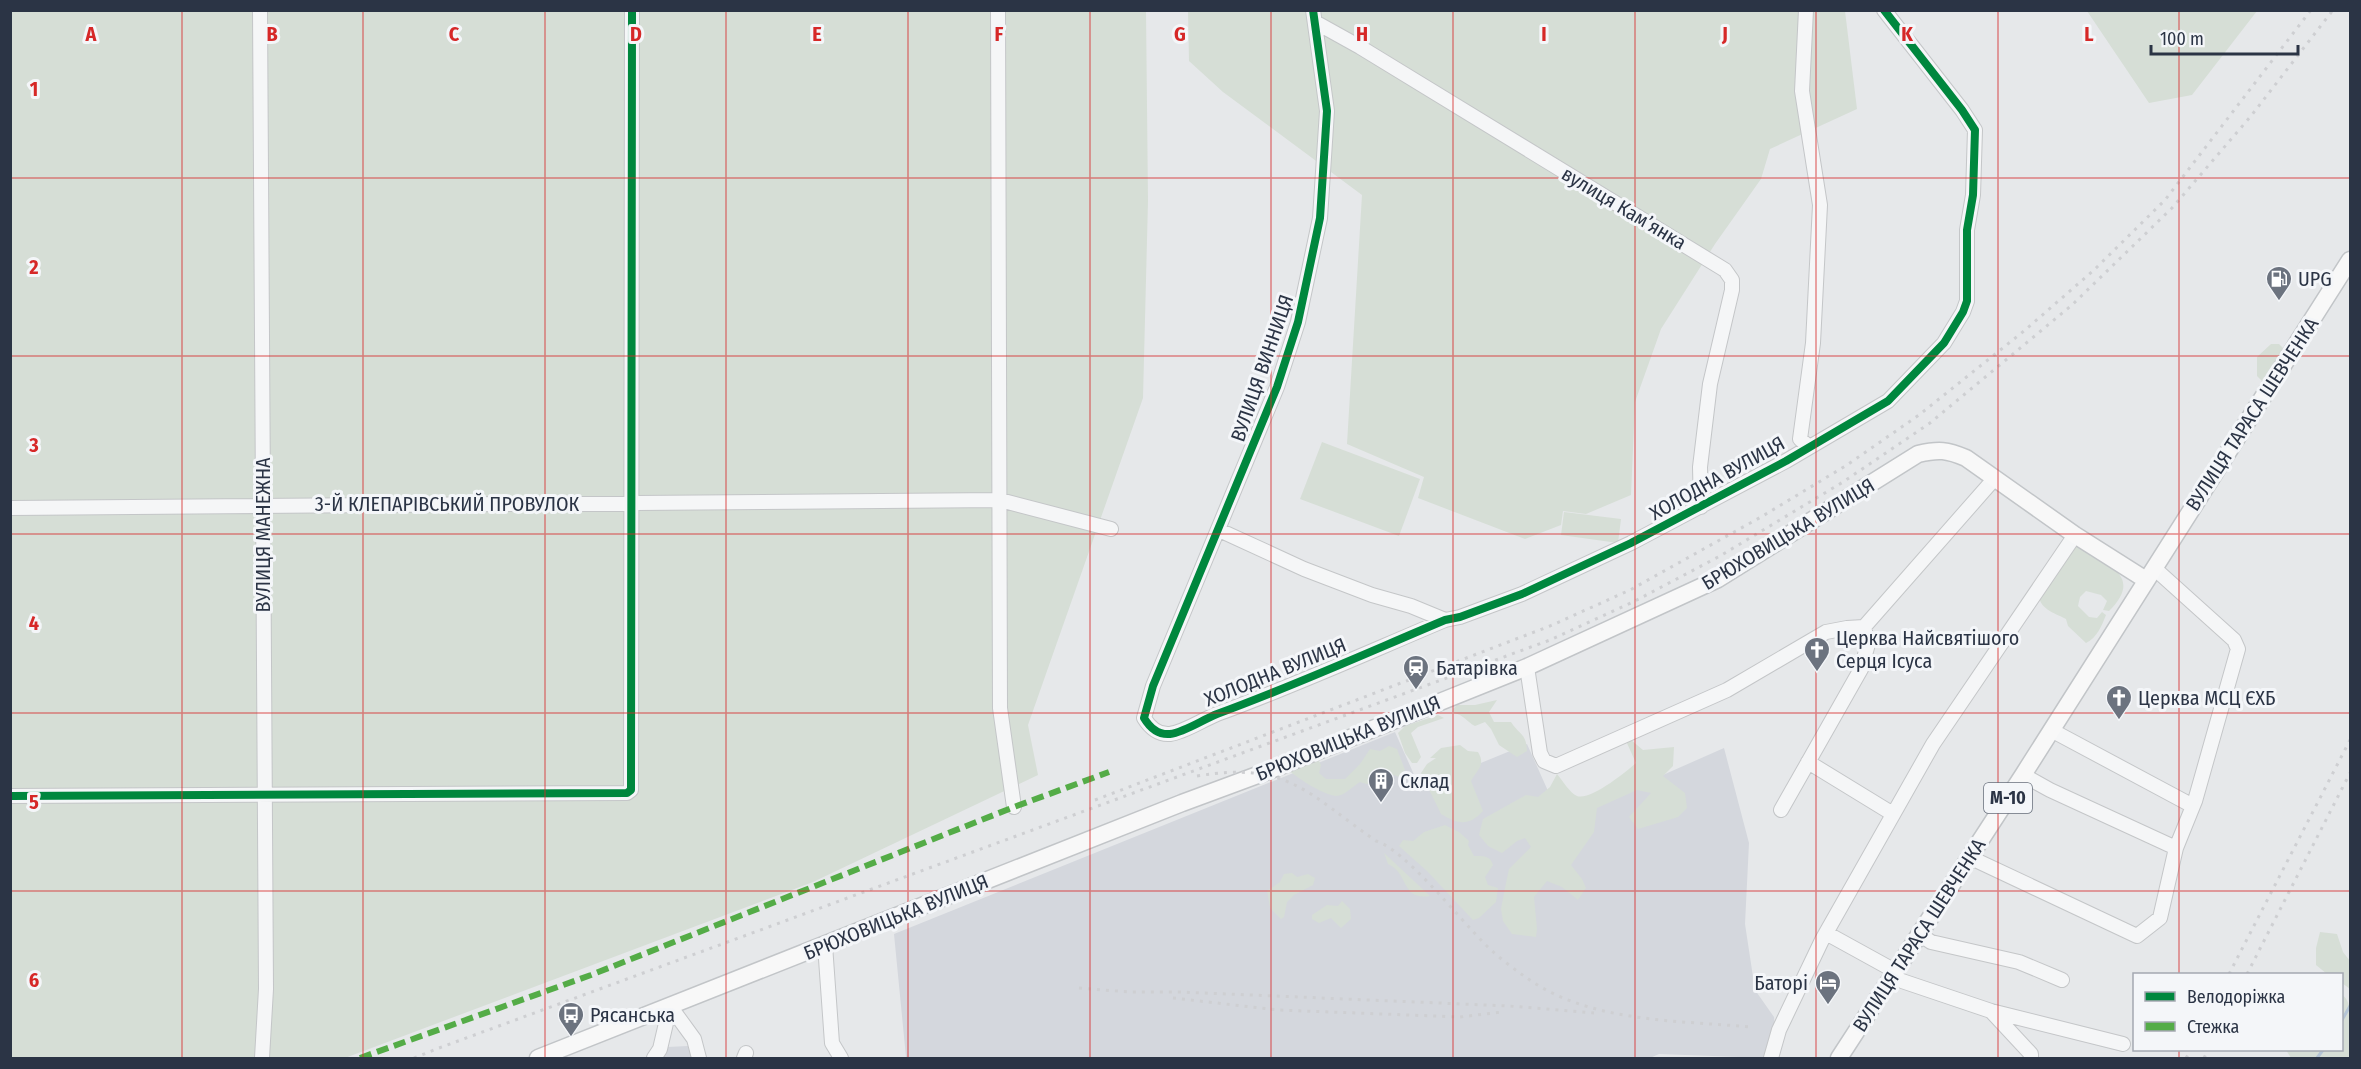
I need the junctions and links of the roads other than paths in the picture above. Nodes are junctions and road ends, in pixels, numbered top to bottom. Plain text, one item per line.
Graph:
1 (260, 10) edge
2 (632, 10) edge
3 (998, 10) edge
4 (1806, 10) edge
5 (1884, 10) edge
6 (1314, 16) edge
7 (2350, 260) edge
8 (1808, 446) junction
9 (1995, 478) junction
10 (1000, 500) junction
11 (631, 502) junction
12 (263, 505) junction
13 (1701, 507) junction
14 (10, 508) edge
15 (1111, 529) dead end
16 (1218, 530) junction
17 (2075, 535) junction
18 (2150, 574) junction
19 (1445, 620) junction
20 (1864, 627) junction
21 (1527, 667) junction
22 (1144, 718) joint
23 (2052, 730) junction
24 (1808, 762) junction
25 (2023, 775) junction
26 (264, 795) junction
27 (10, 796) edge
28 (2193, 806) junction
29 (1014, 807) dead end
30 (1781, 810) dead end
31 (1893, 814) junction
32 (2176, 848) junction
33 (1970, 858) junction
34 (1826, 933) junction
35 (1919, 934) junction
36 (825, 945) junction
37 (1894, 973) junction
38 (2062, 980) dead end
39 (670, 1006) junction
40 (1991, 1011) junction
41 (2123, 1044) dead end
42 (262, 1059) edge
43 (538, 1059) edge
44 (654, 1059) edge
45 (699, 1059) edge
46 (841, 1059) edge
47 (1771, 1059) edge
48 (1839, 1059) edge
49 (2031, 1059) edge

1 - 12 street, ВУЛИЦЯ МАНЕЖНА
2 - 11 street
3 - 10 street
4 - 8 street
5 - 8 street, ХОЛОДНА ВУЛИЦЯ
6 - 13 street, вулиця Камʼянка
6 - 16 street, ВУЛИЦЯ ВИННИЦЯ
7 - 18 main road, ВУЛИЦЯ ТАРАСА ШЕВЧЕНКА / М-10
8 - 13 street, ХОЛОДНА ВУЛИЦЯ
9 - 17 main road, БРЮХОВИЦЬКА ВУЛИЦЯ
9 - 20 street
9 - 21 main road, БРЮХОВИЦЬКА ВУЛИЦЯ
10 - 11 street, 3-Й КЛЕПАРІВСЬКИЙ ПРОВУЛОК
10 - 15 street, 3-Й КЛЕПАРІВСЬКИЙ ПРОВУЛОК
10 - 29 street
11 - 12 street, 3-Й КЛЕПАРІВСЬКИЙ ПРОВУЛОК
11 - 26 street
12 - 14 street, 3-Й КЛЕПАРІВСЬКИЙ ПРОВУЛОК
12 - 26 street, ВУЛИЦЯ МАНЕЖНА
13 - 19 street, ХОЛОДНА ВУЛИЦЯ
16 - 19 street
16 - 22 street, ВУЛИЦЯ ВИННИЦЯ
17 - 18 main road, БРЮХОВИЦЬКА ВУЛИЦЯ
17 - 31 street
18 - 23 main road, ВУЛИЦЯ ТАРАСА ШЕВЧЕНКА / М-10
18 - 28 street
19 - 22 street, ХОЛОДНА ВУЛИЦЯ
20 - 21 street
20 - 24 street
21 - 36 main road, БРЮХОВИЦЬКА ВУЛИЦЯ
23 - 25 main road, ВУЛИЦЯ ТАРАСА ШЕВЧЕНКА / М-10
23 - 28 street
24 - 30 street
24 - 31 street
25 - 32 street
25 - 33 main road, ВУЛИЦЯ ТАРАСА ШЕВЧЕНКА / М-10
26 - 27 street
26 - 42 street, ВУЛИЦЯ МАНЕЖНА
28 - 32 street
31 - 34 street
32 - 33 street
33 - 35 main road, ВУЛИЦЯ ТАРАСА ШЕВЧЕНКА / М-10
34 - 37 street
34 - 47 street
35 - 37 main road, ВУЛИЦЯ ТАРАСА ШЕВЧЕНКА / М-10
35 - 38 street
36 - 39 main road, БРЮХОВИЦЬКА ВУЛИЦЯ
36 - 46 street
37 - 40 street
37 - 48 main road, ВУЛИЦЯ ТАРАСА ШЕВЧЕНКА / М-10
39 - 43 main road, БРЮХОВИЦЬКА ВУЛИЦЯ
39 - 44 street
39 - 45 street
40 - 41 street
40 - 49 street

